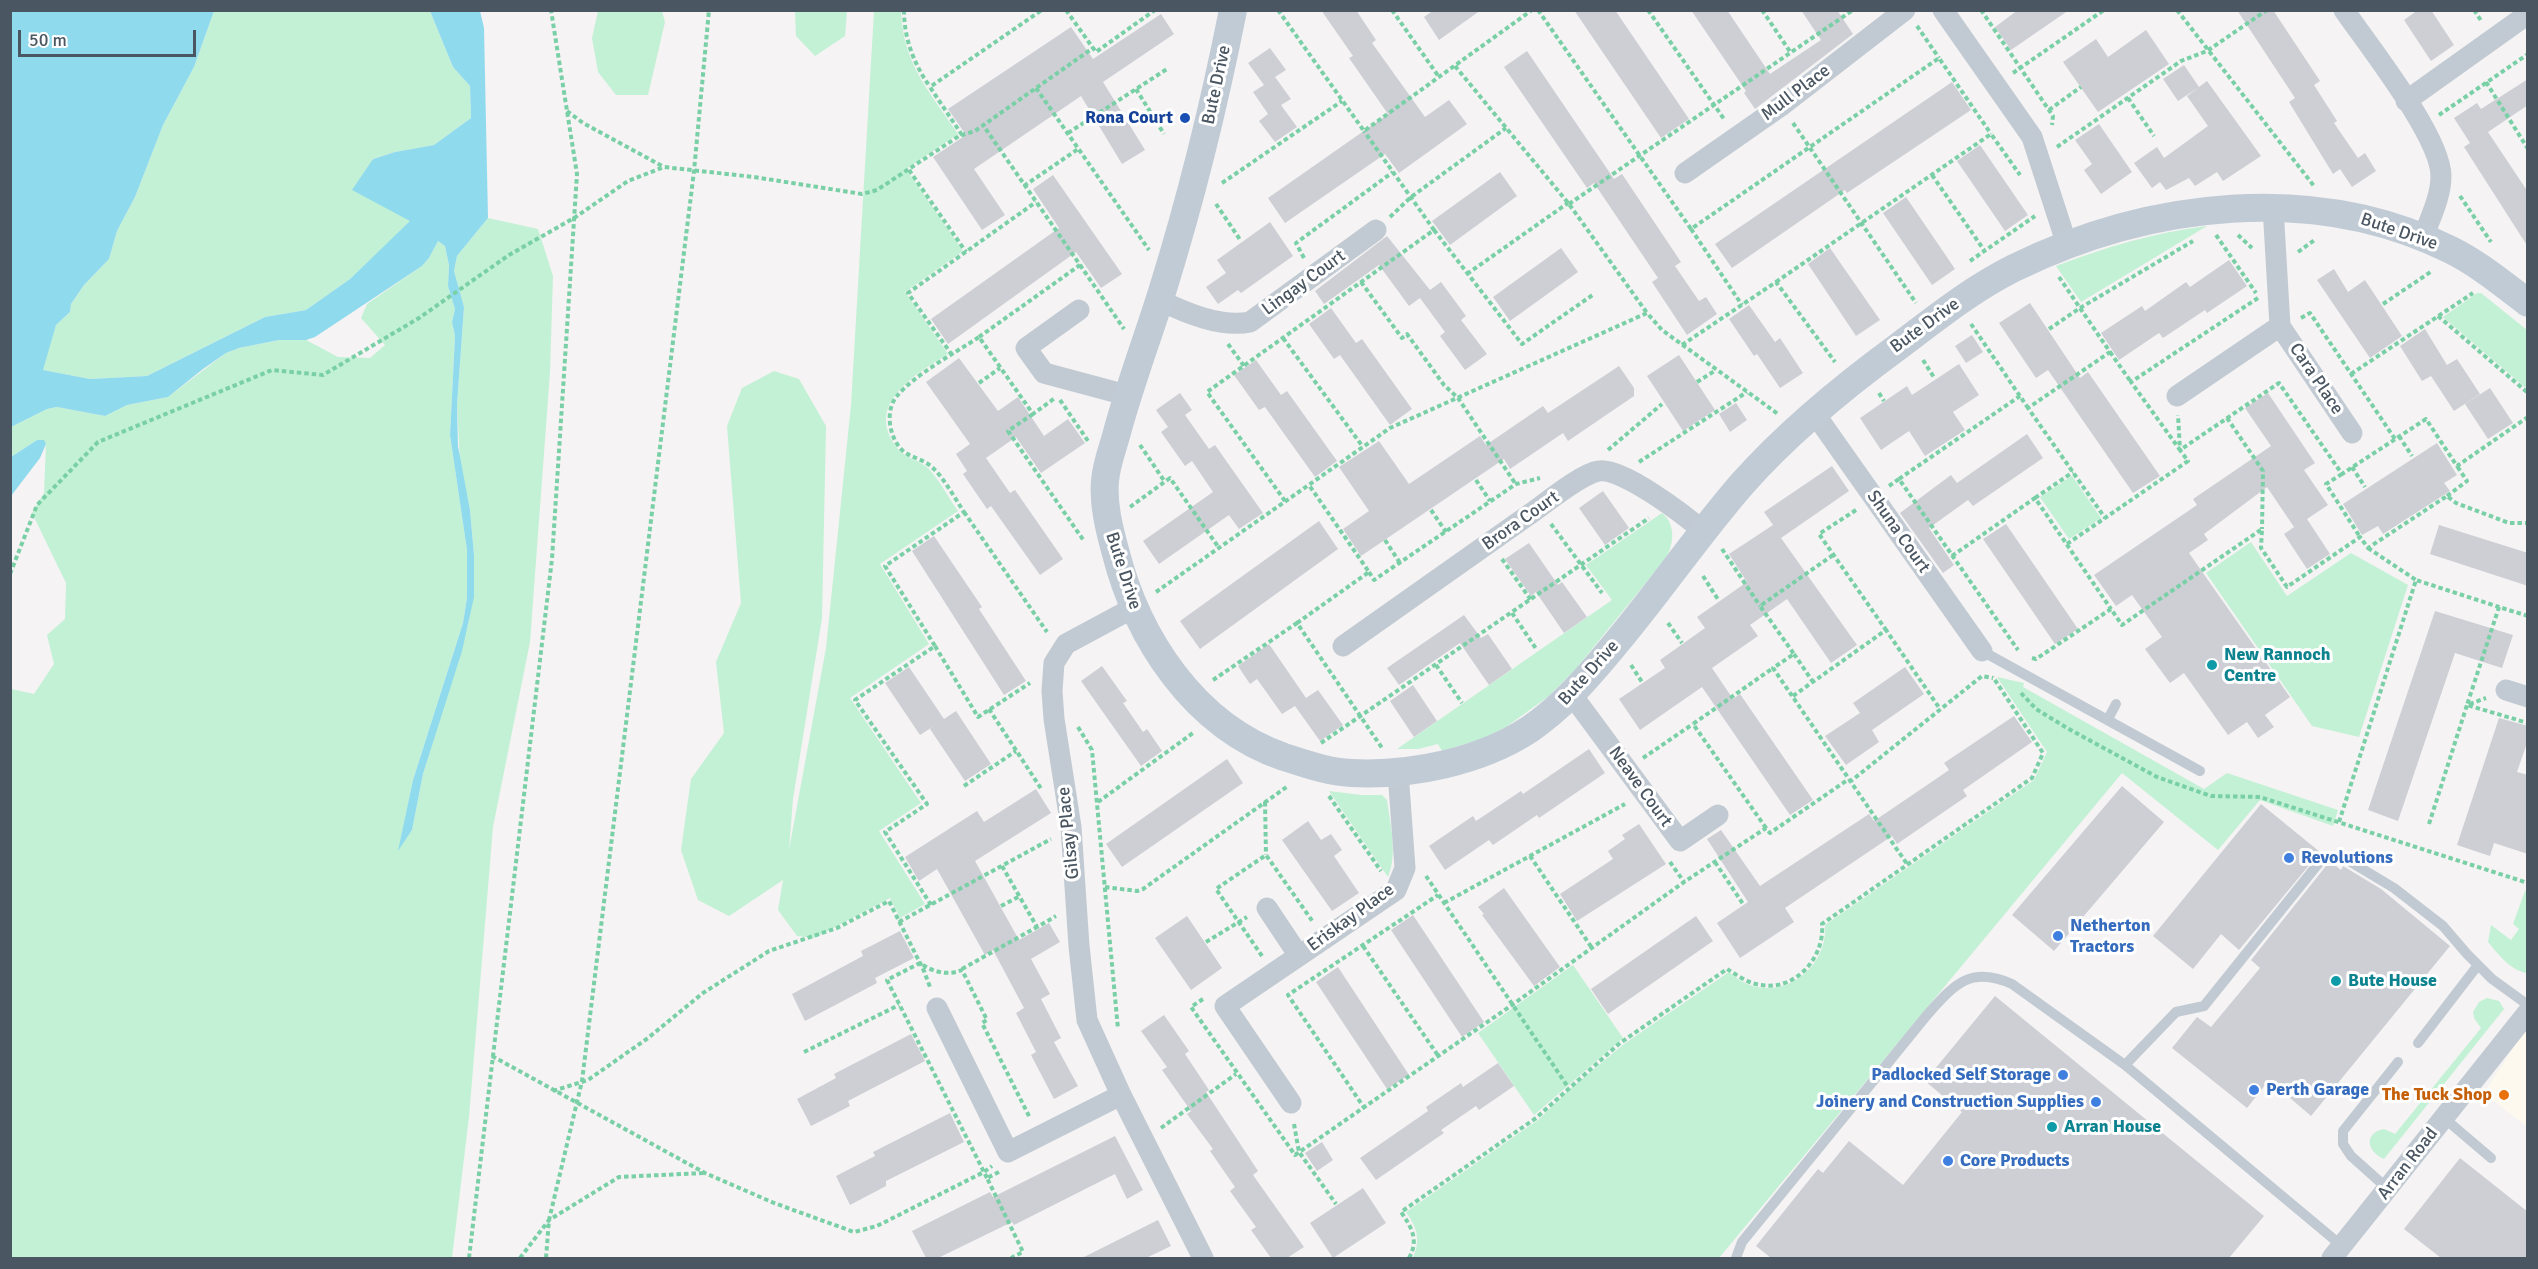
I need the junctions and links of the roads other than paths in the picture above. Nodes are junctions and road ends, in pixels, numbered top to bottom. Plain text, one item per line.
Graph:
1 (1233, 10) edge
2 (1943, 10) edge
3 (2344, 10) edge
4 (2528, 14) edge
5 (1910, 16) edge
6 (2406, 101) junction
7 (1685, 172) dead end
8 (2273, 207) junction
9 (1376, 230) road end
10 (2424, 238) junction
11 (2067, 245) junction
12 (1160, 300) junction
13 (2528, 303) edge
14 (1079, 310) dead end
15 (2287, 324) junction
16 (1126, 395) junction
17 (2177, 396) road end
18 (1793, 416) junction
19 (2352, 433) dead end
20 (1709, 544) junction
21 (1133, 608) junction
22 (1343, 646) dead end
23 (1982, 651) joint
24 (2506, 690) road end
25 (1572, 695) junction
26 (2528, 697) edge
27 (2116, 704) dead end
28 (2108, 719) junction
29 (1392, 762) junction
30 (2200, 771) dead end
31 (1718, 815) dead end
32 (1267, 908) road end
33 (1299, 956) junction
34 (2478, 965) junction
35 (2528, 1005) edge
36 (937, 1008) road end
37 (2528, 1012) edge
38 (2418, 1043) dead end
39 (2398, 1062) dead end
40 (2125, 1065) junction
41 (1120, 1095) junction
42 (1291, 1103) road end
43 (2444, 1118) junction
44 (2492, 1158) dead end
45 (2389, 1189) junction
46 (2337, 1252) edge
47 (1203, 1258) edge
48 (1736, 1258) edge

1 - 12 street, Bute Drive
2 - 11 street
3 - 6 street
4 - 6 street
5 - 7 street, Mull Place
6 - 10 street
8 - 10 street, Bute Drive
8 - 11 street, Bute Drive
8 - 15 street, Cara Place
9 - 12 street, Lingay Court
10 - 13 street, Bute Drive
11 - 18 street, Bute Drive
12 - 16 street, Bute Drive
14 - 16 street
15 - 17 street, Cara Place
15 - 19 street, Cara Place
16 - 21 street, Bute Drive
18 - 20 street, Bute Drive
18 - 23 street, Shuna Court
20 - 22 street, Brora Court
20 - 25 street, Bute Drive
21 - 29 street, Bute Drive
21 - 41 street, Gilsay Place
23 - 28 lane
24 - 26 street
25 - 29 street, Bute Drive
25 - 31 street, Neave Court
27 - 28 lane
28 - 30 lane
29 - 33 street, Eriskay Place
32 - 33 street, Eriskay Place
33 - 42 street, Eriskay Place
34 - 35 lane
34 - 38 lane
34 - 40 lane
36 - 41 street
37 - 43 street, Arran Road
39 - 45 lane
40 - 46 lane
40 - 48 lane
41 - 47 street, Gilsay Place
43 - 44 lane
43 - 45 street, Arran Road
45 - 46 street, Arran Road

